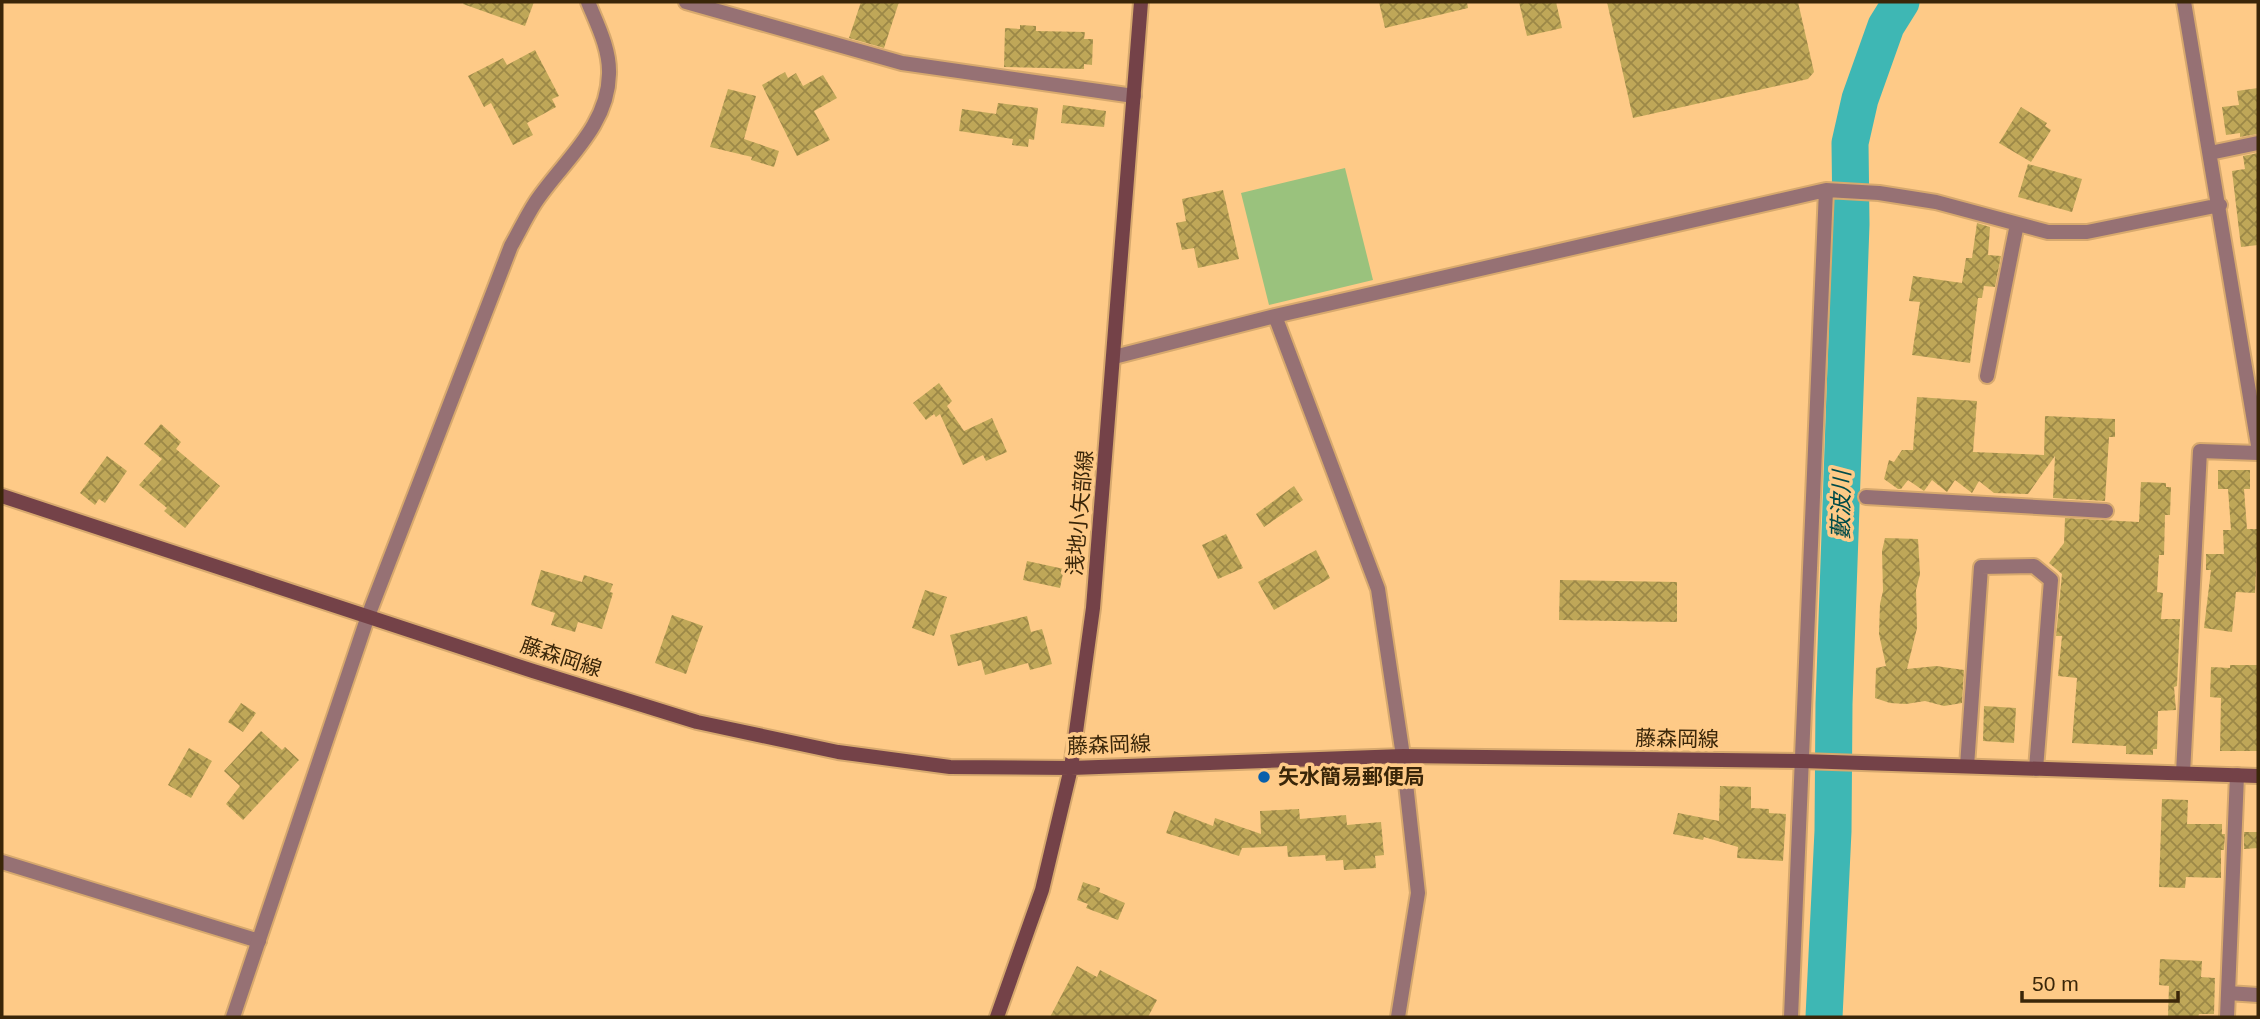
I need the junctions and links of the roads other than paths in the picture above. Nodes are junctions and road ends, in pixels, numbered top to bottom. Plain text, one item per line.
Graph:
1 (588, 2) edge
2 (686, 2) edge
3 (1140, 2) edge
4 (2184, 2) edge
5 (1134, 96) junction
6 (2258, 144) edge
7 (2210, 153) junction
8 (1826, 190) junction
9 (2220, 205) junction
10 (2017, 224) junction
11 (1275, 316) junction
12 (1114, 357) junction
13 (1987, 376) dead end
14 (2258, 445) edge
15 (2258, 453) edge
16 (2, 496) edge
17 (1866, 497) dead end
18 (2106, 512) dead end
19 (368, 616) junction
20 (1404, 756) junction
21 (1802, 761) junction
22 (1967, 766) junction
23 (1071, 768) junction
24 (2036, 769) junction
25 (2183, 773) junction
26 (2237, 775) junction
27 (2258, 776) edge
28 (2, 862) edge
29 (259, 941) junction
30 (2228, 993) junction
31 (2258, 995) edge
32 (233, 1017) edge
33 (997, 1017) edge
34 (1398, 1017) edge
35 (1791, 1017) edge
36 (2227, 1017) edge

1 - 19 street
2 - 5 street
3 - 5 main road, 浅地小矢部線
4 - 7 street
5 - 12 main road, 浅地小矢部線
6 - 7 street
7 - 9 street
8 - 10 street
8 - 11 street
8 - 21 street
9 - 10 street
9 - 14 street
10 - 13 street
11 - 12 street
11 - 20 street
12 - 23 main road, 浅地小矢部線
15 - 25 street
16 - 19 main road, 藤森岡線
17 - 18 street
19 - 23 main road, 藤森岡線
19 - 29 street
20 - 21 main road, 藤森岡線
20 - 23 main road, 藤森岡線
20 - 34 street
21 - 22 main road, 藤森岡線
21 - 35 street
22 - 24 main road, 藤森岡線
22 - 24 street
23 - 33 main road, 浅地小矢部線
24 - 25 main road, 藤森岡線
25 - 26 main road, 藤森岡線
26 - 27 main road, 藤森岡線
26 - 30 street
28 - 29 street
29 - 32 street
30 - 31 street
30 - 36 street

